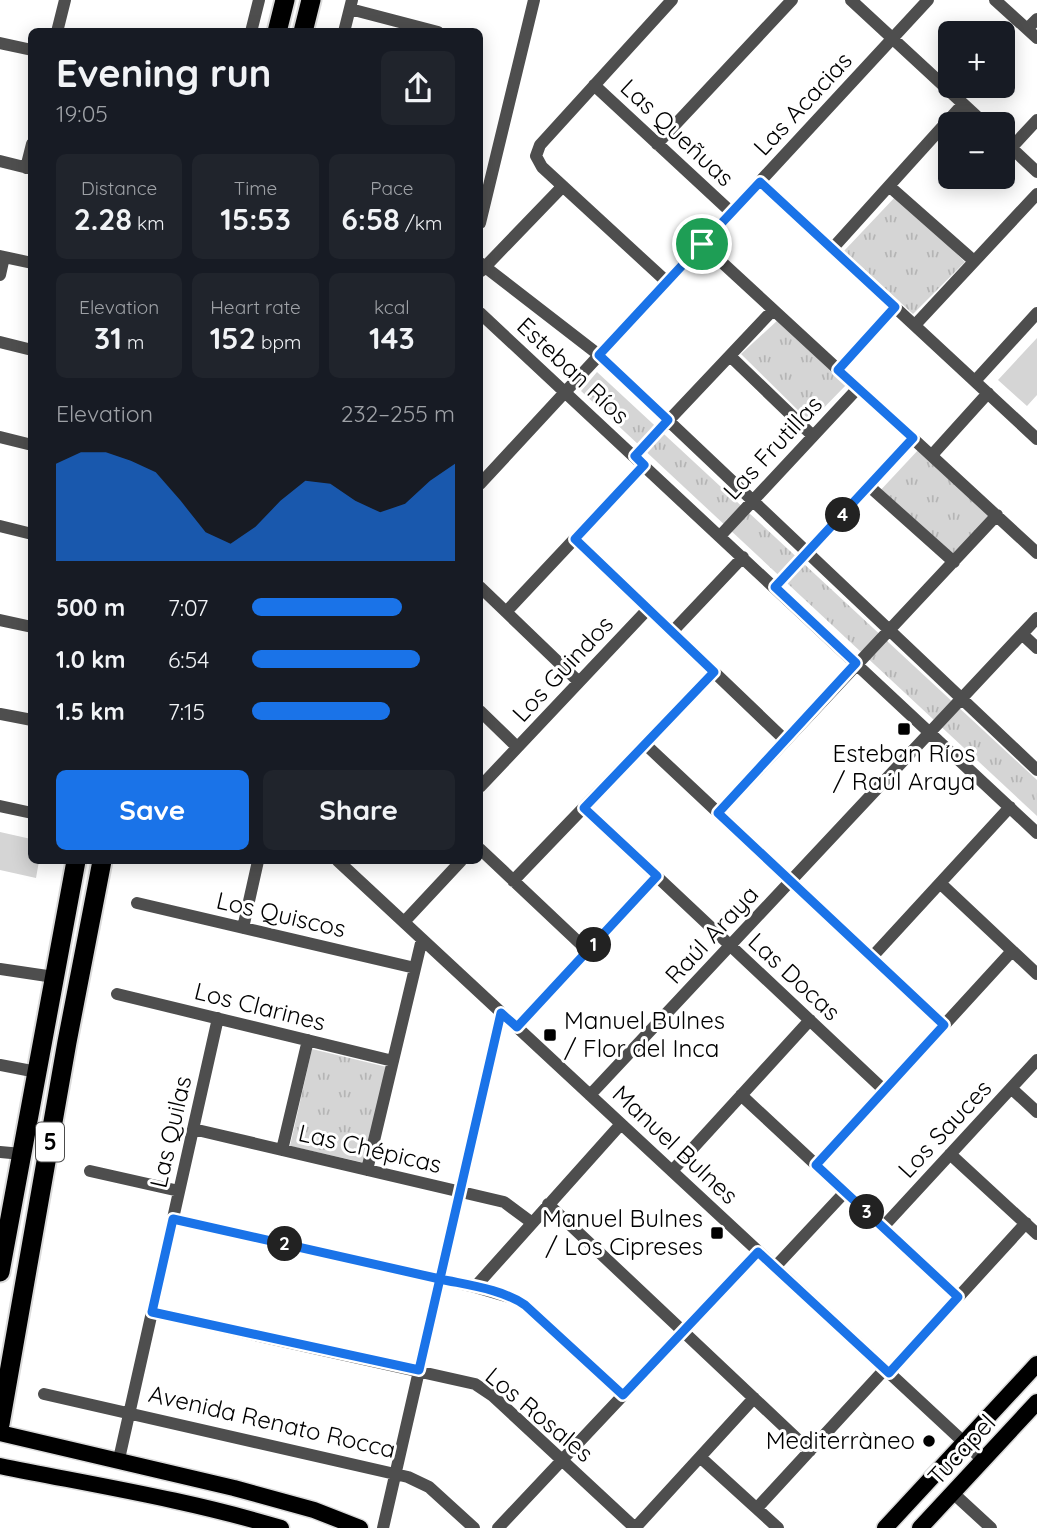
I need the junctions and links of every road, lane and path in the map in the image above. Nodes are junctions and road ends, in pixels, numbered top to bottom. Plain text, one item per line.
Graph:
1 (65, 0) edge
2 (259, 0) edge
3 (285, 0) edge
4 (311, 0) edge
5 (534, 0) edge
6 (672, 0) edge
7 (792, 0) edge
8 (850, 0) edge
9 (928, 0) edge
10 (995, 0) edge
11 (351, 4) edge
12 (1037, 19) edge
13 (58, 28) edge
14 (252, 28) edge
15 (278, 28) edge
16 (304, 28) edge
17 (345, 28) edge
18 (426, 28) edge
19 (1032, 34) edge
20 (892, 38) junction
21 (0, 43) edge
22 (28, 49) edge
23 (594, 85) junction
24 (963, 104) junction
25 (972, 112) edge
26 (1037, 120) edge
27 (1015, 138) edge
28 (657, 144) junction
29 (1015, 151) edge
30 (0, 161) edge
31 (28, 168) edge
32 (1037, 172) edge
33 (760, 182) junction
34 (564, 186) junction
35 (889, 186) junction
36 (1037, 194) edge
37 (483, 211) edge
38 (731, 212) junction
39 (702, 244) junction
40 (832, 249) junction
41 (2, 256) edge
42 (974, 261) junction
43 (28, 262) edge
44 (483, 267) edge
45 (483, 269) edge
46 (0, 275) edge
47 (667, 282) junction
48 (895, 307) junction
49 (773, 310) junction
50 (483, 316) edge
51 (1036, 316) edge
52 (915, 325) junction
53 (0, 342) edge
54 (28, 348) edge
55 (599, 355) junction
56 (730, 356) junction
57 (838, 370) junction
58 (975, 381) junction
59 (858, 388) junction
60 (565, 391) junction
61 (988, 393) junction
62 (668, 420) junction
63 (813, 436) junction
64 (913, 438) junction
65 (0, 439) edge
66 (1037, 439) edge
67 (28, 444) edge
68 (932, 455) junction
69 (639, 461) junction
70 (483, 481) edge
71 (870, 487) junction
72 (753, 500) junction
73 (997, 515) junction
74 (0, 526) edge
75 (28, 533) edge
76 (720, 536) junction
77 (575, 539) junction
78 (807, 552) junction
79 (1037, 553) edge
80 (743, 557) junction
81 (954, 562) junction
82 (775, 587) junction
83 (483, 590) edge
84 (648, 609) junction
85 (506, 612) junction
86 (1037, 618) edge
87 (0, 620) edge
88 (28, 625) edge
89 (889, 630) junction
90 (672, 632) junction
91 (1022, 634) junction
92 (1037, 648) edge
93 (856, 663) junction
94 (714, 672) junction
95 (579, 682) junction
96 (962, 699) junction
97 (0, 714) edge
98 (483, 714) edge
99 (28, 719) edge
100 (930, 732) junction
101 (785, 740) junction
102 (645, 744) junction
103 (517, 747) junction
104 (1037, 770) edge
105 (483, 784) edge
106 (0, 806) edge
107 (1010, 807) junction
108 (584, 808) junction
109 (28, 812) edge
110 (718, 813) junction
111 (1037, 833) edge
112 (483, 852) edge
113 (75, 864) edge
114 (101, 864) edge
115 (257, 864) edge
116 (341, 864) edge
117 (458, 864) edge
118 (657, 876) junction
119 (513, 881) junction
120 (791, 881) junction
121 (940, 883) junction
122 (137, 903) dead end
123 (404, 922) junction
124 (243, 928) junction
125 (422, 939) junction
126 (730, 946) junction
127 (588, 951) junction
128 (1012, 951) junction
129 (872, 957) junction
130 (415, 968) junction
131 (0, 969) edge
132 (1037, 974) edge
133 (54, 977) junction
134 (117, 994) dead end
135 (501, 1013) junction
136 (218, 1018) junction
137 (810, 1020) junction
138 (944, 1025) junction
139 (517, 1027) junction
140 (308, 1040) junction
141 (1037, 1060) edge
142 (393, 1061) junction
143 (0, 1065) edge
144 (37, 1072) junction
145 (1011, 1088) junction
146 (884, 1090) junction
147 (590, 1095) junction
148 (741, 1096) junction
149 (1037, 1112) edge
150 (621, 1124) junction
151 (193, 1129) junction
152 (282, 1150) junction
153 (0, 1152) edge
154 (22, 1154) junction
155 (950, 1154) junction
156 (816, 1165) junction
157 (367, 1170) junction
158 (90, 1171) dead end
159 (672, 1171) junction
160 (179, 1191) junction
161 (460, 1192) junction
162 (845, 1192) junction
163 (548, 1203) junction
164 (173, 1219) junction
165 (531, 1222) junction
166 (1026, 1223) junction
167 (883, 1227) junction
168 (1037, 1234) edge
169 (758, 1252) junction
170 (775, 1267) junction
171 (0, 1272) edge
172 (440, 1279) junction
173 (475, 1287) junction
174 (958, 1297) junction
175 (152, 1312) junction
176 (683, 1331) junction
177 (1037, 1364) edge
178 (419, 1370) junction
179 (887, 1371) junction
180 (44, 1394) dead end
181 (623, 1395) junction
182 (754, 1398) junction
183 (1037, 1402) edge
184 (130, 1413) junction
185 (0, 1424) edge
186 (0, 1433) edge
187 (964, 1443) junction
188 (810, 1451) junction
189 (700, 1457) junction
190 (119, 1460) junction
191 (562, 1460) junction
192 (983, 1460) junction
193 (0, 1466) edge
194 (153, 1467) junction
195 (395, 1474) junction
196 (953, 1493) junction
197 (146, 1495) junction
198 (757, 1508) junction
199 (281, 1528) edge
200 (360, 1528) edge
201 (383, 1528) edge
202 (474, 1528) edge
203 (498, 1528) edge
204 (635, 1528) edge
205 (778, 1528) edge
206 (885, 1528) edge
207 (920, 1528) edge
208 (991, 1528) edge

1 - 13 street
2 - 14 street
3 - 15 highway
4 - 16 highway
5 - 37 street
6 - 23 street
7 - 28 street
8 - 20 street
9 - 20 street, Las Acacias
10 - 19 street
11 - 17 street
11 - 18 street
12 - 19 street
20 - 24 street
20 - 33 street, Las Acacias
21 - 22 street
23 - 28 street, Las Queñuas
23 - 34 street
24 - 25 street
24 - 35 street
26 - 27 street
28 - 38 street, Las Queñuas
29 - 32 street
30 - 31 street
33 - 38 street, Las Acacias
33 - 40 street
34 - 44 street
34 - 47 street
35 - 40 street
35 - 42 street
36 - 42 street
38 - 39 street, Las Acacias
39 - 47 street, Las Acacias
39 - 49 street
40 - 48 street
41 - 43 street
41 - 46 street
42 - 52 street
45 - 55 street, Esteban Ríos
47 - 55 street, Las Acacias
48 - 52 street
48 - 57 street, Las Frutillas
49 - 56 street
49 - 57 street
50 - 60 street, Esteban Ríos
51 - 58 street
52 - 58 street
53 - 54 street
55 - 60 street, Las Acacias
55 - 62 street, Esteban Ríos
56 - 62 street
56 - 63 street
57 - 59 street
58 - 61 street
59 - 63 street, Las Frutillas
59 - 64 street
60 - 69 street, Esteban Ríos
60 - 70 street, Las Acacias
61 - 66 street
61 - 68 street
62 - 69 street
62 - 72 street, Esteban Ríos
63 - 72 street, Las Frutillas
64 - 68 street
64 - 71 street
65 - 67 street
68 - 73 street
69 - 76 street, Esteban Ríos
69 - 77 street
71 - 78 street
71 - 81 street
72 - 76 street, Las Frutillas
72 - 78 street, Esteban Ríos
73 - 79 street
73 - 81 street
74 - 75 street
76 - 80 street, Esteban Ríos
77 - 84 street
77 - 85 street
78 - 82 street
78 - 89 street, Esteban Ríos
80 - 82 street, Esteban Ríos
80 - 90 street
81 - 89 street
82 - 93 street, Esteban Ríos
83 - 85 street
84 - 90 street
84 - 95 street, Los Guindos
85 - 95 street
86 - 91 street, Raúl Araya
87 - 88 street
89 - 93 street
89 - 96 street, Esteban Ríos
90 - 94 street
91 - 92 street
91 - 96 street, Raúl Araya
93 - 100 street, Esteban Ríos
93 - 101 street
94 - 101 street
94 - 102 street
95 - 103 street, Los Guindos
96 - 100 street, Raúl Araya
96 - 104 street, Esteban Ríos
97 - 99 street
98 - 103 street
100 - 107 street, Esteban Ríos
100 - 120 street, Raúl Araya
101 - 110 street
102 - 108 street
102 - 110 street
103 - 105 street, Los Guindos
106 - 109 street
107 - 111 street, Esteban Ríos
107 - 121 street
108 - 118 street, Las Docas
108 - 119 street
110 - 120 street
112 - 119 street
113 - 133 highway, 5
114 - 185 highway, 5
115 - 124 street
116 - 123 street, Manuel Bulnes
117 - 123 street
118 - 126 street, Las Docas
118 - 127 street
119 - 127 street
120 - 126 street, Raúl Araya
120 - 129 street
121 - 128 street
121 - 129 street
122 - 124 street, Los Quiscos
123 - 125 street, Manuel Bulnes
124 - 130 street, Los Quiscos
125 - 130 street
125 - 135 street, Manuel Bulnes
126 - 137 street, Las Docas
126 - 147 street, Raúl Araya
127 - 139 street
128 - 132 street
128 - 138 street
129 - 138 street
130 - 142 street
131 - 133 street
133 - 144 highway, 5
134 - 136 street, Los Clarines
135 - 139 street, Manuel Bulnes
135 - 161 street
136 - 140 street, Los Clarines
136 - 151 street, Las Quilas
137 - 146 street, Las Docas
137 - 148 street
138 - 146 street
139 - 147 street, Manuel Bulnes
140 - 142 street, Los Clarines
140 - 152 street
141 - 145 street, Los Sauces
142 - 157 street
143 - 144 street
144 - 154 highway, 5
145 - 149 street
145 - 155 street, Los Sauces
146 - 156 street
147 - 150 street, Manuel Bulnes
148 - 156 street
148 - 159 street
150 - 159 street, Manuel Bulnes
150 - 163 street
151 - 152 street, Las Chépicas
151 - 160 street, Las Quilas
152 - 157 street, Las Chépicas
153 - 154 street
154 - 171 highway, 5
155 - 166 street
155 - 167 street, Los Sauces
156 - 162 street
157 - 161 street, Las Chépicas
158 - 160 street
159 - 169 street, Manuel Bulnes
160 - 164 street, Las Quilas
161 - 165 street, Las Chépicas
161 - 172 street
162 - 167 street
162 - 170 street
163 - 165 street
163 - 176 street
164 - 172 street
164 - 175 street, Las Quilas
165 - 173 street
166 - 168 street
166 - 174 street
167 - 174 street
169 - 170 street, Manuel Bulnes
169 - 176 street
170 - 179 street, Manuel Bulnes
172 - 173 street
172 - 178 street
173 - 181 street
174 - 179 street
175 - 178 street, Los Rosales
175 - 184 street, Las Quilas
176 - 181 street
176 - 182 street
177 - 187 main road, Tucapel
178 - 191 street, Los Rosales
178 - 195 street
179 - 187 street, Manuel Bulnes
179 - 188 street
180 - 184 street, Avenida Renato Rocca
181 - 191 street
182 - 188 street
182 - 189 street
183 - 192 main road, Tucapel
184 - 190 street, Las Quilas
184 - 195 street, Avenida Renato Rocca
186 - 190 main road
187 - 192 street, Manuel Bulnes
187 - 206 main road, Tucapel
188 - 198 street
189 - 198 street
189 - 204 street
190 - 194 main road
191 - 203 street
191 - 204 street, Los Rosales
192 - 196 main road, Tucapel
193 - 197 main road
194 - 197 main road
194 - 200 main road
195 - 201 street
195 - 202 street, Avenida Renato Rocca
196 - 207 main road, Tucapel
196 - 208 street
197 - 199 main road
198 - 205 street

